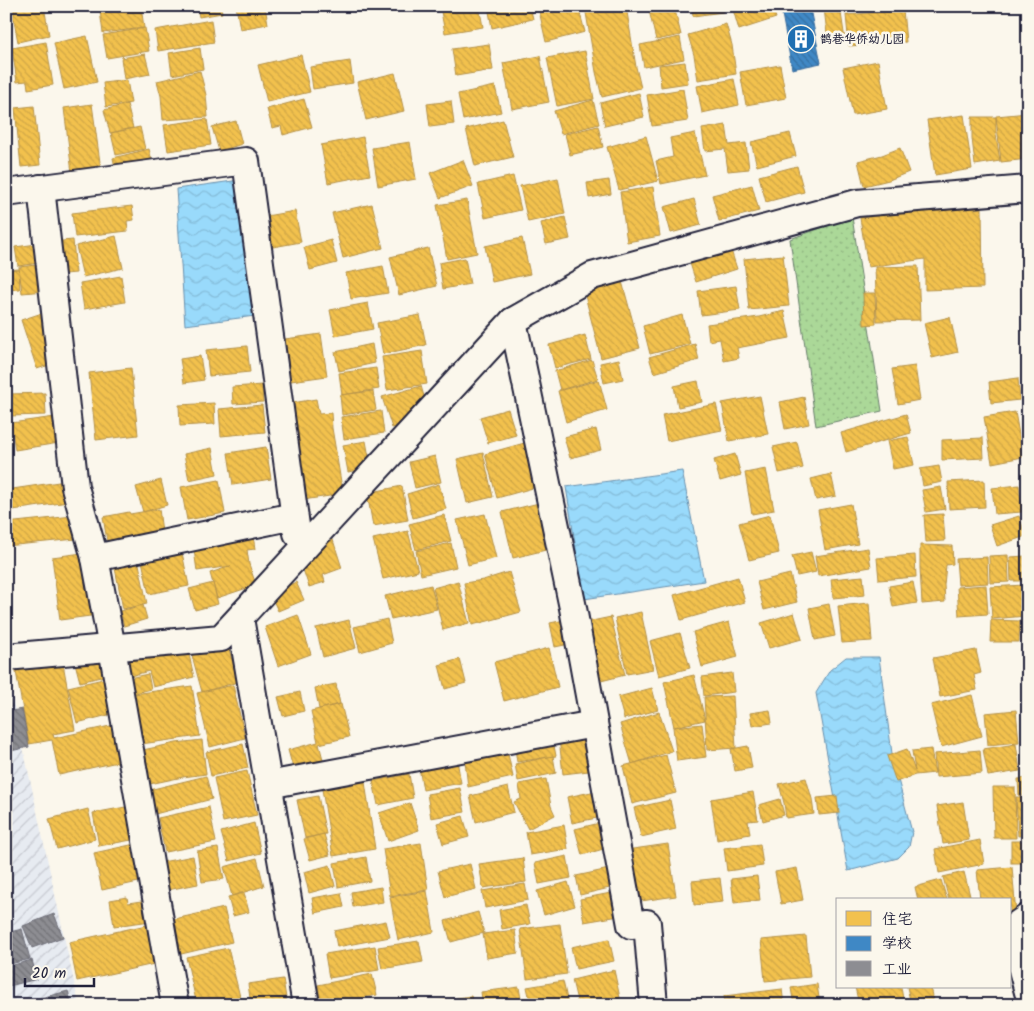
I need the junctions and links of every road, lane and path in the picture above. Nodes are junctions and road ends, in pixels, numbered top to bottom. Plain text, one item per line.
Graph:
1 (41, 188) junction
2 (1028, 189) edge
3 (6, 193) edge
4 (513, 321) junction
5 (294, 516) junction
6 (299, 553) junction
7 (95, 558) junction
8 (240, 618) junction
9 (112, 648) junction
10 (6, 657) edge
11 (594, 724) junction
12 (268, 785) junction
13 (1028, 917) edge
14 (1028, 992) edge
15 (174, 1005) edge
16 (306, 1005) edge
17 (654, 1005) edge

1 - 3 street
1 - 5 street
1 - 7 street
2 - 4 street
4 - 6 street
4 - 11 street
5 - 6 street
5 - 7 street
6 - 8 street
7 - 9 street
8 - 9 street
8 - 12 street
9 - 10 street
9 - 15 street
11 - 12 street
11 - 17 street
12 - 16 street
13 - 14 street

